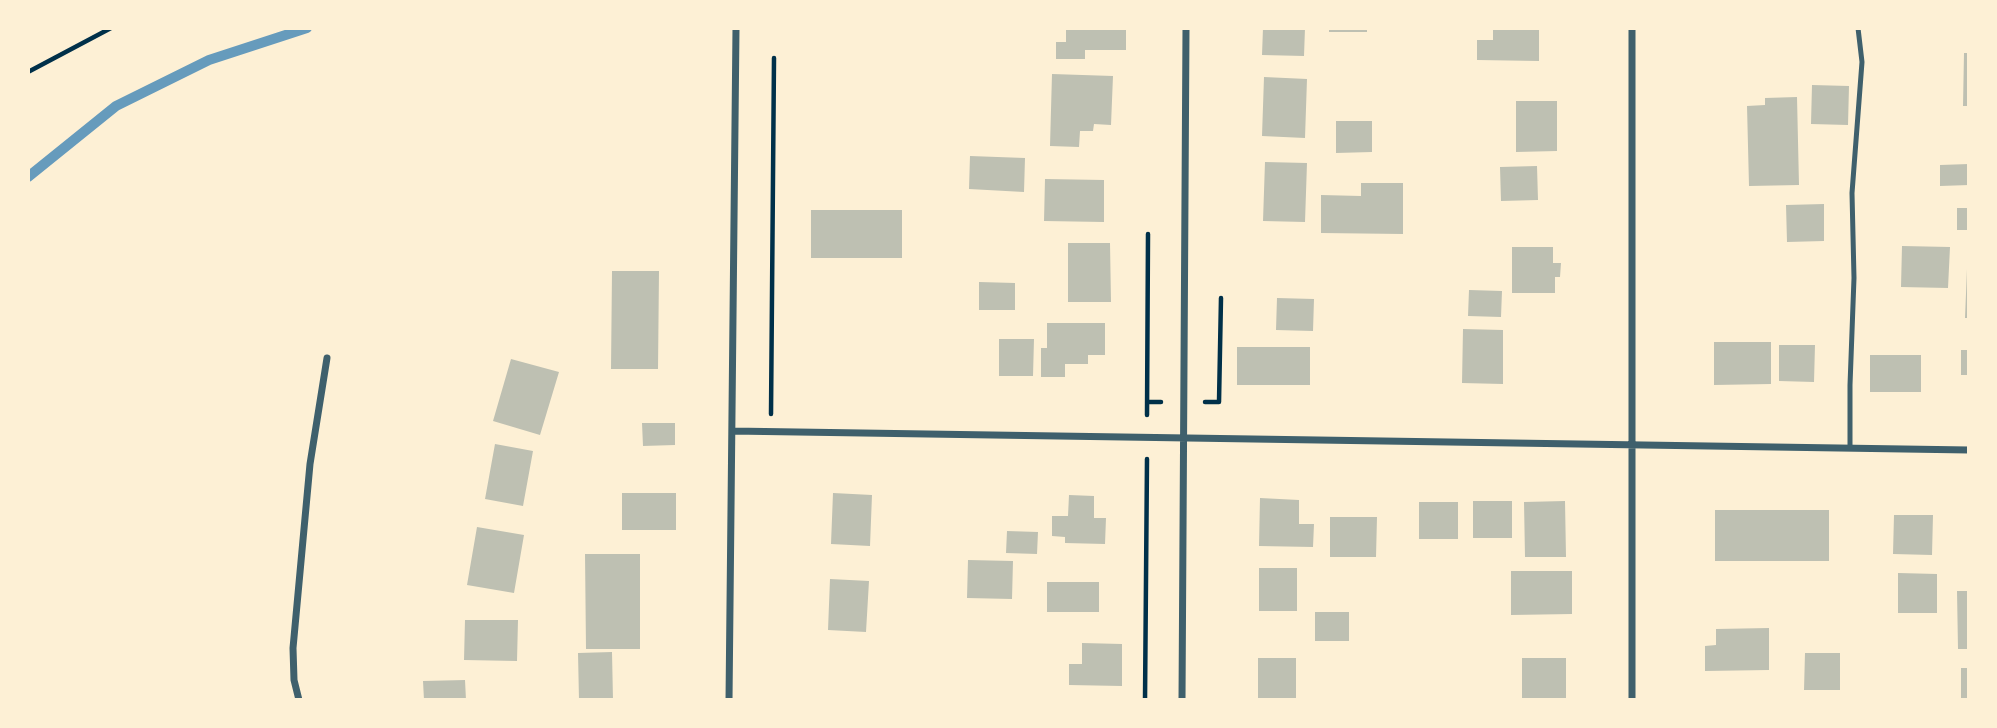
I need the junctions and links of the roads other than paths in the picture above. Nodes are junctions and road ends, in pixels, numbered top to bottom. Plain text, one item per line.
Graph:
1 (736, 28) edge
2 (1186, 28) edge
3 (1632, 28) edge
4 (1858, 28) edge
5 (327, 358) dead end
6 (732, 431) junction
7 (1185, 439) junction
8 (1632, 444) junction
9 (1850, 448) junction
10 (1969, 450) edge
11 (299, 700) edge
12 (730, 700) edge
13 (1182, 700) edge
14 (1632, 700) edge

1 - 6 street
2 - 7 street
3 - 8 street
4 - 9 lane
5 - 11 street
6 - 7 street
6 - 12 street
7 - 8 street
7 - 13 street
8 - 9 street
8 - 14 street
9 - 10 street

